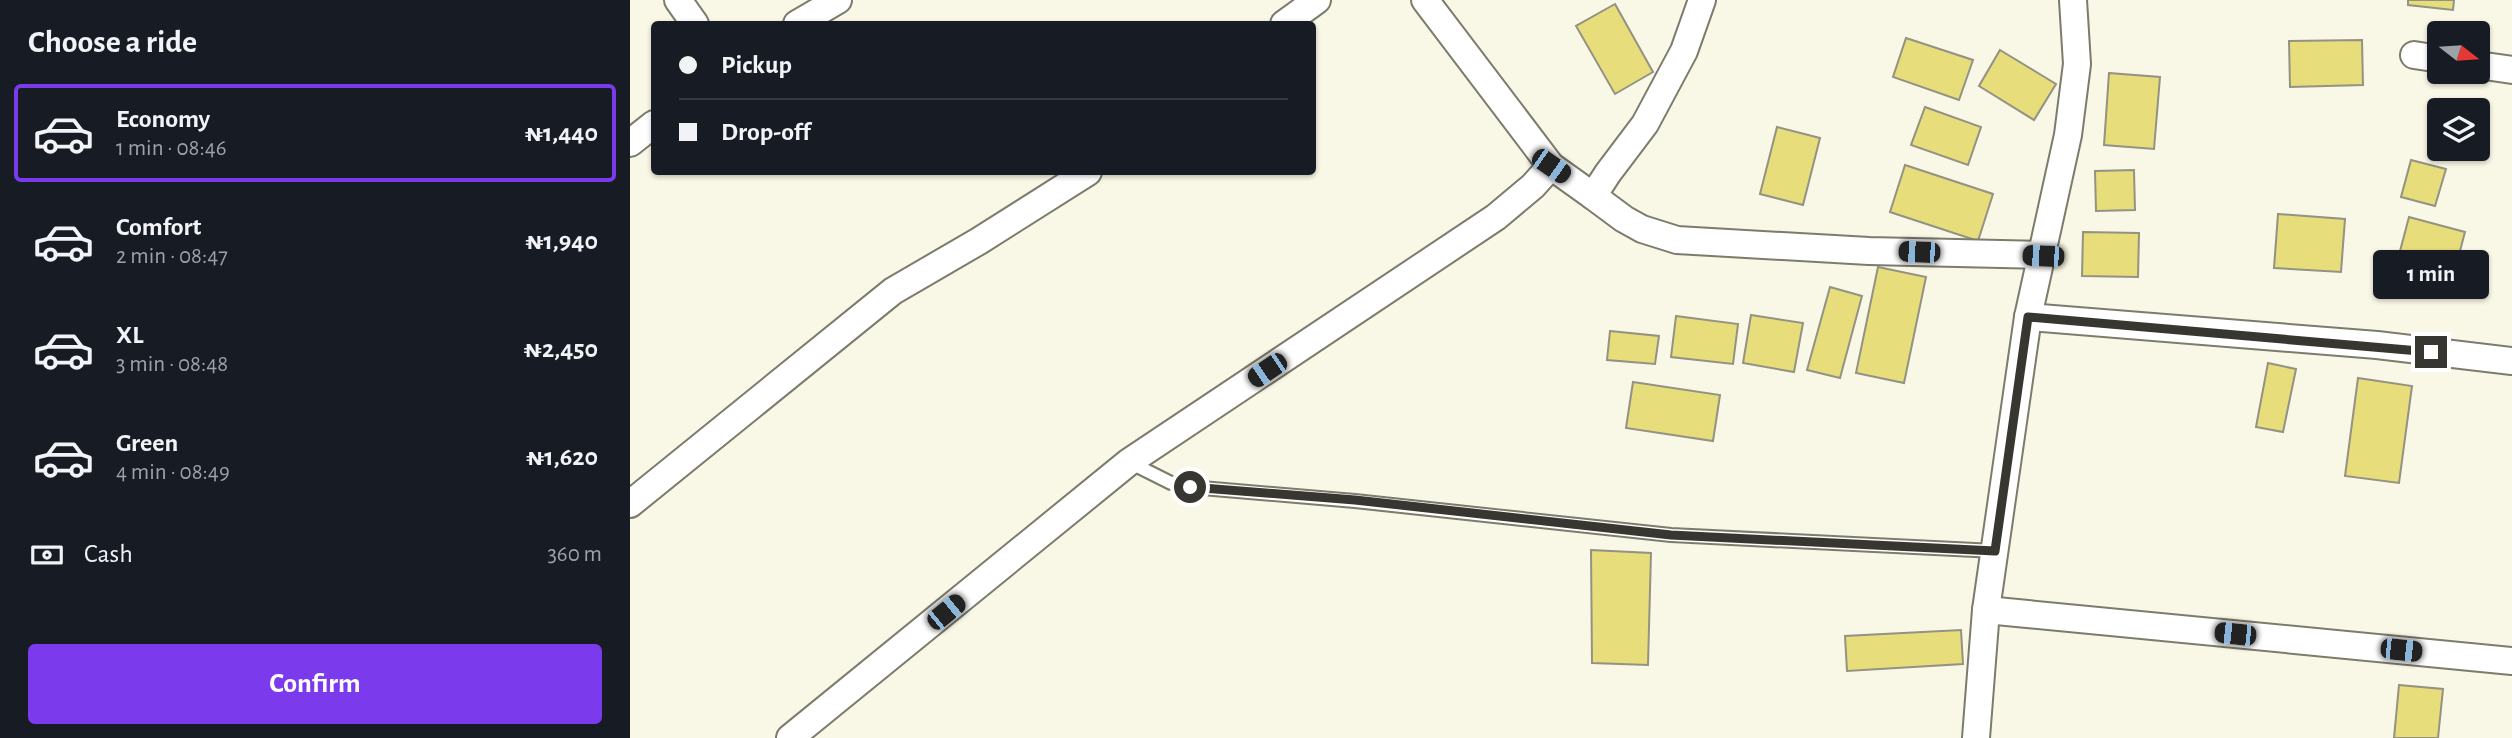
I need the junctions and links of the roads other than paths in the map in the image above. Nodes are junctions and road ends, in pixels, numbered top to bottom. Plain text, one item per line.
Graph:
1 (678, 0) edge
2 (838, 0) edge
3 (1317, 0) edge
4 (1425, 0) edge
5 (1702, 0) edge
6 (2073, 0) edge
7 (693, 21) edge
8 (802, 21) edge
9 (1288, 21) edge
10 (2490, 67) edge
11 (2512, 70) edge
12 (651, 126) edge
13 (630, 143) edge
14 (1551, 166) junction
15 (1083, 175) edge
16 (1593, 196) junction
17 (2043, 256) junction
18 (2028, 317) junction
19 (2512, 361) edge
20 (1129, 462) junction
21 (630, 504) edge
22 (1995, 551) junction
23 (1986, 610) junction
24 (2512, 662) edge
25 (805, 735) edge
26 (1976, 738) edge

1 - 7 street
2 - 8 street
3 - 9 street
4 - 14 street
5 - 16 street
6 - 17 street
10 - 11 street
12 - 13 street
14 - 16 street
14 - 20 street
15 - 21 street
16 - 17 street
17 - 18 street
18 - 19 street
18 - 22 street
20 - 22 lane
20 - 25 street
22 - 23 street
23 - 24 street
23 - 26 street

